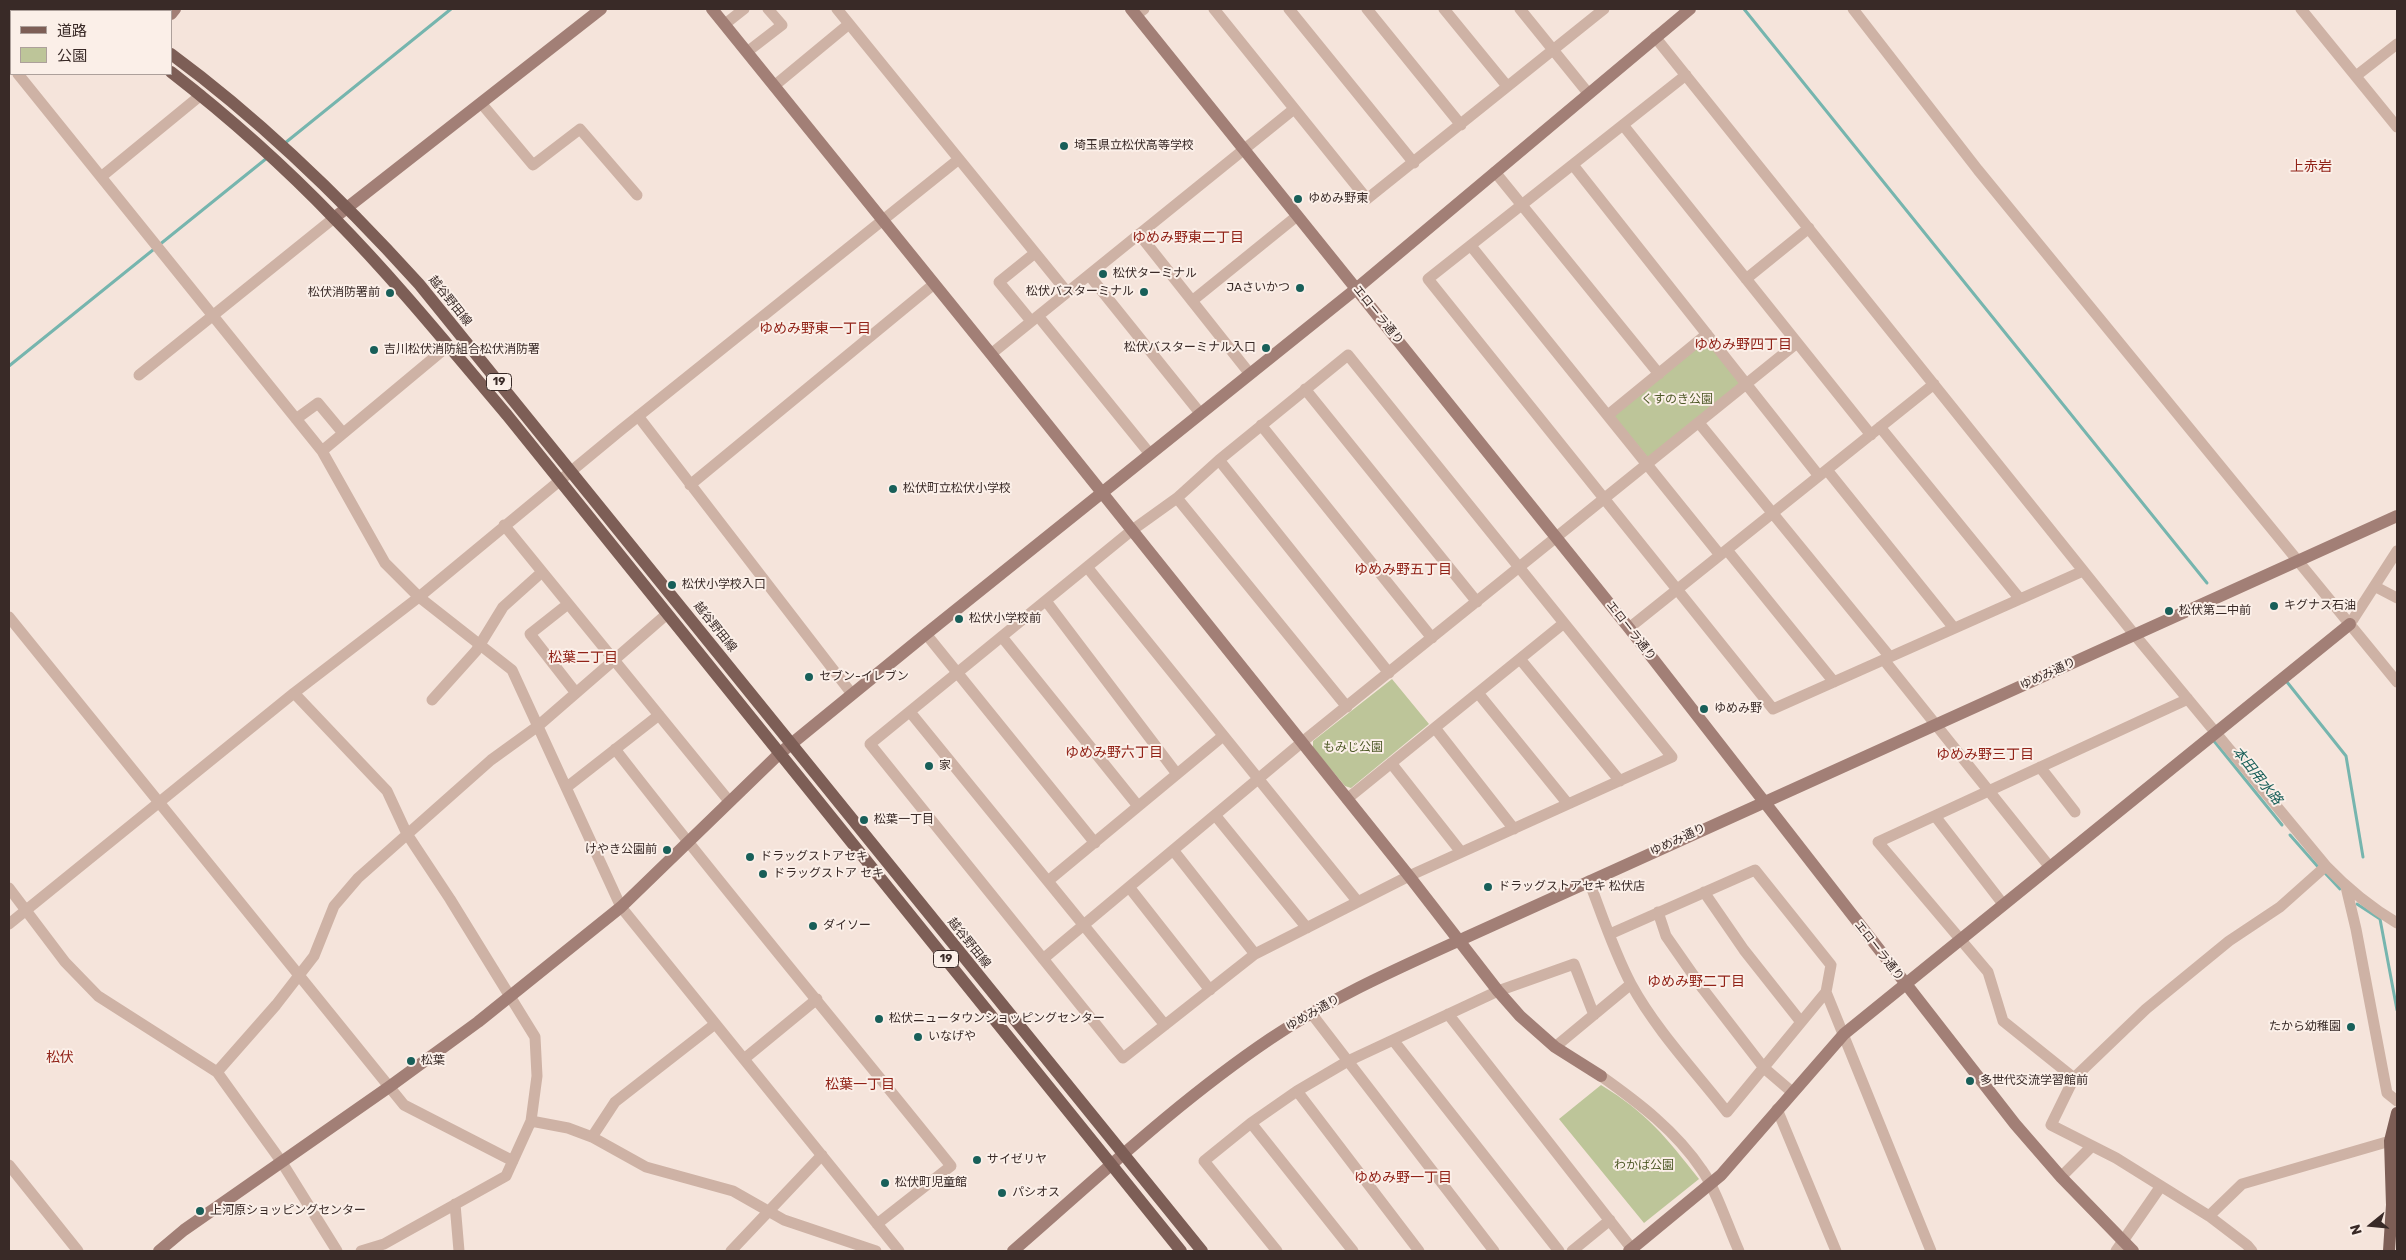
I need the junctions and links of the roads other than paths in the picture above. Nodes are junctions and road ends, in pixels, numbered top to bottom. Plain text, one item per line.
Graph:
1 (600, 9) edge
2 (712, 9) edge
3 (744, 9) edge
4 (768, 9) edge
5 (837, 9) edge
6 (1289, 9) edge
7 (1367, 9) edge
8 (1444, 9) edge
9 (1520, 9) edge
10 (1690, 9) edge
11 (1853, 9) edge
12 (2301, 9) edge
13 (1598, 10) edge
14 (1137, 11) edge
15 (1220, 11) edge
16 (725, 24) junction
17 (849, 24) junction
18 (1655, 37) junction
19 (2397, 44) edge
20 (1553, 50) junction
21 (748, 52) junction
22 (172, 55) edge
23 (172, 73) edge
24 (19, 75) edge
25 (1686, 75) junction
26 (2356, 76) junction
27 (774, 86) junction
28 (1507, 86) junction
29 (1588, 93) junction
30 (201, 95) junction
31 (481, 104) junction
32 (1294, 109) junction
33 (1461, 125) junction
34 (1623, 125) junction
35 (2397, 127) edge
36 (1244, 149) junction
37 (959, 159) junction
38 (1414, 162) junction
39 (1573, 165) junction
40 (1495, 172) junction
41 (101, 177) junction
42 (637, 195) dead end
43 (1522, 205) junction
44 (348, 208) junction
45 (1297, 216) junction
46 (334, 218) junction
47 (884, 221) junction
48 (1809, 228) junction
49 (1139, 234) junction
50 (1471, 246) junction
51 (1035, 253) junction
52 (1089, 274) junction
53 (1746, 279) junction
54 (934, 284) junction
55 (1356, 289) junction
56 (1067, 292) junction
57 (1192, 301) junction
58 (211, 316) junction
59 (1035, 319) junction
60 (1707, 334) junction
61 (1797, 343) junction
62 (448, 346) junction
63 (991, 354) junction
64 (1250, 374) junction
65 (1659, 374) junction
66 (139, 375) dead end
67 (1747, 384) junction
68 (1934, 384) junction
69 (1305, 389) junction
70 (1200, 413) junction
71 (1608, 415) junction
72 (638, 416) junction
73 (296, 419) junction
74 (1699, 423) junction
75 (1261, 425) junction
76 (1880, 427) junction
77 (343, 433) junction
78 (1871, 435) junction
79 (322, 451) junction
80 (1150, 454) junction
81 (1219, 460) junction
82 (1648, 464) junction
83 (570, 472) junction
84 (1823, 473) junction
85 (558, 481) junction
86 (690, 485) junction
87 (1102, 494) junction
88 (1177, 498) junction
89 (1605, 499) junction
90 (1773, 513) junction
91 (2397, 516) edge
92 (504, 525) junction
93 (1131, 531) junction
94 (1557, 538) junction
95 (2397, 551) edge
96 (1724, 552) junction
97 (2299, 560) junction
98 (1087, 567) junction
99 (1520, 568) junction
100 (2083, 571) junction
101 (542, 572) junction
102 (2376, 586) junction
103 (1678, 589) junction
104 (419, 597) junction
105 (2397, 598) edge
106 (2020, 599) junction
107 (1046, 601) junction
108 (1477, 602) junction
109 (568, 604) junction
110 (667, 614) junction
111 (9, 617) edge
112 (1564, 623) junction
113 (2350, 624) junction
114 (1629, 628) junction
115 (1954, 628) junction
116 (926, 634) junction
117 (2134, 634) junction
118 (1002, 637) junction
119 (1432, 638) junction
120 (480, 644) junction
121 (1887, 658) junction
122 (1520, 659) junction
123 (614, 660) junction
124 (958, 673) junction
125 (1389, 673) junction
126 (1834, 682) junction
127 (2397, 682) edge
128 (294, 693) junction
129 (576, 693) junction
130 (1478, 693) junction
131 (852, 694) junction
132 (2188, 699) junction
133 (432, 700) dead end
134 (1346, 707) junction
135 (910, 712) junction
136 (659, 715) junction
137 (1934, 725) junction
138 (538, 726) junction
139 (1435, 728) junction
140 (2216, 733) junction
141 (1223, 736) junction
142 (1302, 743) junction
143 (792, 744) junction
144 (615, 749) junction
145 (779, 754) junction
146 (1391, 763) junction
147 (2040, 767) junction
148 (1178, 774) junction
149 (1258, 779) junction
150 (1620, 781) junction
151 (567, 787) junction
152 (1988, 791) junction
153 (1347, 799) junction
154 (729, 801) junction
155 (1763, 801) junction
156 (159, 803) junction
157 (1568, 804) junction
158 (1138, 806) junction
159 (2075, 812) dead end
160 (1215, 815) junction
161 (1935, 816) junction
162 (1514, 829) junction
163 (407, 834) junction
164 (1095, 842) junction
165 (688, 843) junction
166 (1173, 850) junction
167 (1461, 852) junction
168 (2049, 866) junction
169 (2326, 866) junction
170 (1409, 876) junction
171 (1589, 881) junction
172 (1048, 882) junction
173 (1129, 887) junction
174 (2346, 887) junction
175 (9, 888) edge
176 (1704, 892) junction
177 (1358, 902) junction
178 (2003, 904) junction
179 (621, 907) junction
180 (26, 910) junction
181 (1658, 912) junction
182 (2397, 922) edge
183 (9, 924) edge
184 (1084, 925) junction
185 (1307, 928) junction
186 (1610, 934) junction
187 (1959, 939) junction
188 (1460, 940) junction
189 (1255, 954) junction
190 (1043, 959) junction
191 (300, 976) junction
192 (1631, 984) junction
193 (1904, 984) junction
194 (1210, 990) junction
195 (1498, 991) junction
196 (1826, 992) junction
197 (510, 995) junction
198 (818, 999) junction
199 (1311, 1013) junction
200 (1448, 1014) junction
201 (1594, 1015) junction
202 (1801, 1022) junction
203 (715, 1024) junction
204 (1165, 1025) junction
205 (1844, 1034) junction
206 (1393, 1040) junction
207 (1555, 1047) junction
208 (744, 1059) junction
209 (1348, 1061) junction
210 (1764, 1068) junction
211 (217, 1072) junction
212 (1601, 1076) joint
213 (2074, 1078) junction
214 (389, 1087) junction
215 (1296, 1091) junction
216 (1792, 1092) junction
217 (2397, 1101) edge
218 (1777, 1110) junction
219 (2397, 1113) edge
220 (531, 1121) junction
221 (1251, 1123) junction
222 (592, 1138) junction
223 (2390, 1141) junction
224 (2092, 1146) junction
225 (822, 1155) junction
226 (1124, 1155) junction
227 (281, 1161) junction
228 (513, 1162) junction
229 (9, 1165) edge
230 (1111, 1166) junction
231 (2061, 1177) junction
232 (1710, 1186) junction
233 (2161, 1186) junction
234 (455, 1204) junction
235 (771, 1211) junction
236 (2209, 1216) junction
237 (1610, 1220) junction
238 (877, 1224) junction
239 (2120, 1246) edge
240 (1631, 1250) edge
241 (78, 1251) edge
242 (159, 1251) edge
243 (337, 1251) edge
244 (361, 1251) edge
245 (459, 1251) edge
246 (731, 1251) edge
247 (876, 1251) edge
248 (900, 1251) edge
249 (1013, 1251) edge
250 (1181, 1251) edge
251 (1202, 1251) edge
252 (1277, 1251) edge
253 (1353, 1251) edge
254 (1419, 1251) edge
255 (1494, 1251) edge
256 (1559, 1251) edge
257 (1572, 1251) edge
258 (1739, 1251) edge
259 (1836, 1251) edge
260 (1931, 1251) edge
261 (2133, 1251) edge
262 (2252, 1251) edge
263 (2389, 1251) edge

1 - 31 street
2 - 16 street
3 - 16 street
4 - 21 street
5 - 17 street
6 - 38 street
7 - 33 street
8 - 28 street
9 - 20 street
10 - 18 street
11 - 97 street
12 - 26 street
13 - 20 street
14 - 36 street, エローラ通り
15 - 32 street
16 - 21 street
17 - 27 street
17 - 37 street
18 - 25 street
18 - 29 street
19 - 26 street
20 - 28 street
20 - 29 street
21 - 27 street
22 - 44 main road, 越谷野田線 / 19
23 - 30 main road, 19
24 - 41 street
25 - 34 street
25 - 48 street
26 - 35 street
27 - 47 street
28 - 33 street
29 - 40 street
30 - 41 street
30 - 46 main road, 19
31 - 42 street
31 - 44 street
32 - 36 street
32 - 38 street
33 - 38 street
34 - 39 street
34 - 53 street
36 - 45 street, エローラ通り
36 - 49 street
37 - 47 street
37 - 51 street
39 - 43 street
39 - 60 street
40 - 43 street
40 - 55 street
41 - 58 street
43 - 50 street
43 - 65 street
44 - 46 street
44 - 83 main road, 越谷野田線 / 19
45 - 55 street, エローラ通り
45 - 57 street
46 - 58 street
46 - 62 main road, 19
47 - 54 street
47 - 72 street
48 - 53 street
48 - 68 street
49 - 52 street
49 - 57 street
50 - 71 street
50 - 89 street
51 - 56 street
51 - 59 street
52 - 56 street
52 - 70 street
53 - 61 street
54 - 63 street
54 - 86 street
55 - 64 street
55 - 94 street, エローラ通り
56 - 59 street
57 - 64 street
58 - 66 street
58 - 73 street
59 - 63 street
59 - 80 street
60 - 65 street
60 - 67 street
61 - 67 street
61 - 78 street
62 - 77 street
62 - 85 main road, 19
63 - 87 street
64 - 70 street
65 - 71 street
67 - 74 street
67 - 84 street
68 - 76 street
68 - 100 street
69 - 75 street
69 - 99 street
69 - 108 street
70 - 80 street
71 - 82 street
72 - 83 street
72 - 86 street
73 - 77 street
73 - 79 street
74 - 82 street
74 - 90 street
75 - 81 street
75 - 119 street
76 - 78 street
76 - 106 street
77 - 79 street
78 - 84 street
79 - 104 street
80 - 87 street
81 - 88 street
81 - 125 street
82 - 89 street
82 - 96 street
83 - 85 street
83 - 143 main road, 越谷野田線 / 19
84 - 90 street
84 - 115 street
85 - 92 street
85 - 110 main road, 19
86 - 131 street
87 - 93 street
87 - 116 street
88 - 93 street
88 - 134 street
89 - 94 street
89 - 103 street
90 - 96 street
90 - 121 street
91 - 97 street, ゆめみ通り
92 - 101 street
92 - 104 street
93 - 98 street
93 - 142 street
94 - 99 street
94 - 114 street, エローラ通り
95 - 102 street
96 - 103 street
96 - 126 street
97 - 113 street
97 - 117 street, ゆめみ通り
98 - 107 street
98 - 141 street
99 - 108 street
99 - 112 street
100 - 106 street
100 - 117 street
101 - 109 street
101 - 120 street
102 - 105 street
102 - 113 street
103 - 114 street
103 - 126 street
104 - 120 street
104 - 128 street
106 - 115 street
107 - 118 street
107 - 148 street
108 - 119 street
109 - 123 street
109 - 129 street
110 - 123 street
110 - 145 main road, 19
111 - 156 street
112 - 122 street
112 - 150 street
113 - 127 street
113 - 140 street
114 - 155 street, エローラ通り
115 - 121 street
116 - 124 street
116 - 131 street
117 - 132 street
117 - 137 street, ゆめみ通り
118 - 124 street
118 - 158 street
119 - 125 street
120 - 133 street
120 - 138 street
121 - 126 street
121 - 137 street
122 - 130 street
122 - 150 street
123 - 129 street
123 - 136 street
124 - 135 street
124 - 164 street
125 - 134 street
128 - 156 street
128 - 163 street
129 - 138 street
130 - 139 street
130 - 157 street
131 - 143 street
132 - 140 street
132 - 147 street
134 - 142 street
135 - 172 street
135 - 190 street
136 - 144 street
136 - 154 street
137 - 152 street
137 - 155 street, ゆめみ通り
138 - 151 street
138 - 163 street
139 - 146 street
139 - 162 street
140 - 168 street
140 - 169 street
141 - 148 street
141 - 149 street
142 - 149 street
142 - 153 street
143 - 145 street
143 - 226 main road, 越谷野田線 / 19
144 - 151 street
144 - 165 street
145 - 154 street
145 - 230 main road, 19
146 - 153 street
146 - 167 street
147 - 152 street
147 - 159 street
148 - 158 street
149 - 160 street
149 - 177 street
150 - 157 street
151 - 179 street
152 - 161 street
152 - 168 street
153 - 170 street
154 - 165 street
155 - 171 street, ゆめみ通り
155 - 193 street, エローラ通り
156 - 180 street
156 - 191 street
157 - 162 street
158 - 164 street
160 - 166 street
160 - 185 street
161 - 178 street
161 - 187 street
162 - 167 street
163 - 191 street
163 - 197 street
164 - 172 street
165 - 179 street
165 - 198 street
166 - 173 street
166 - 189 street
167 - 170 street
168 - 178 street
169 - 174 street
169 - 213 street
170 - 177 street
170 - 188 street
171 - 186 street
171 - 188 street, ゆめみ通り
172 - 184 street
173 - 184 street
173 - 194 street
174 - 182 street
174 - 217 street
175 - 180 street
176 - 181 street
176 - 196 street
176 - 202 street
177 - 185 street
178 - 187 street
179 - 197 street
179 - 203 street
180 - 183 street
180 - 211 street
181 - 186 street
181 - 210 street
184 - 190 street
184 - 204 street
185 - 189 street
186 - 192 street
187 - 193 street
187 - 213 street
188 - 195 street
188 - 199 street, ゆめみ通り
189 - 194 street
190 - 204 street
191 - 211 street
191 - 214 street
192 - 201 street
192 - 210 street
193 - 205 street
193 - 231 street, エローラ通り
194 - 204 street
195 - 200 street
195 - 201 street
195 - 207 street
196 - 202 street
196 - 205 street
197 - 214 street
197 - 220 street
198 - 208 street
198 - 238 street
199 - 209 street
199 - 226 street, ゆめみ通り
200 - 206 street
200 - 237 street
201 - 207 street
202 - 210 street
203 - 208 street
203 - 222 street
205 - 216 street
205 - 260 street
206 - 209 street
206 - 256 street
207 - 212 street
208 - 225 street
209 - 215 street
209 - 255 street
210 - 216 street
211 - 227 street
212 - 232 street
213 - 224 street
214 - 227 street
214 - 228 street
215 - 221 street
215 - 254 street
216 - 218 street
218 - 232 street
218 - 259 street
219 - 223 main road
220 - 222 street
220 - 228 street
221 - 252 street
221 - 253 street
222 - 235 street
223 - 236 street
223 - 263 main road
224 - 231 street
224 - 233 street
225 - 235 street
225 - 238 street
226 - 230 street, ゆめみ通り
226 - 251 main road, 越谷野田線 / 19
227 - 242 street
227 - 243 street
228 - 234 street
229 - 241 street
230 - 249 street, ゆめみ通り
230 - 250 main road, 19
231 - 239 street, エローラ通り
232 - 240 street
232 - 258 street
233 - 236 street
233 - 239 street
234 - 244 street
234 - 245 street
235 - 246 street
235 - 247 street
236 - 262 street
237 - 240 street
237 - 257 street
238 - 248 street
239 - 261 street, エローラ通り

